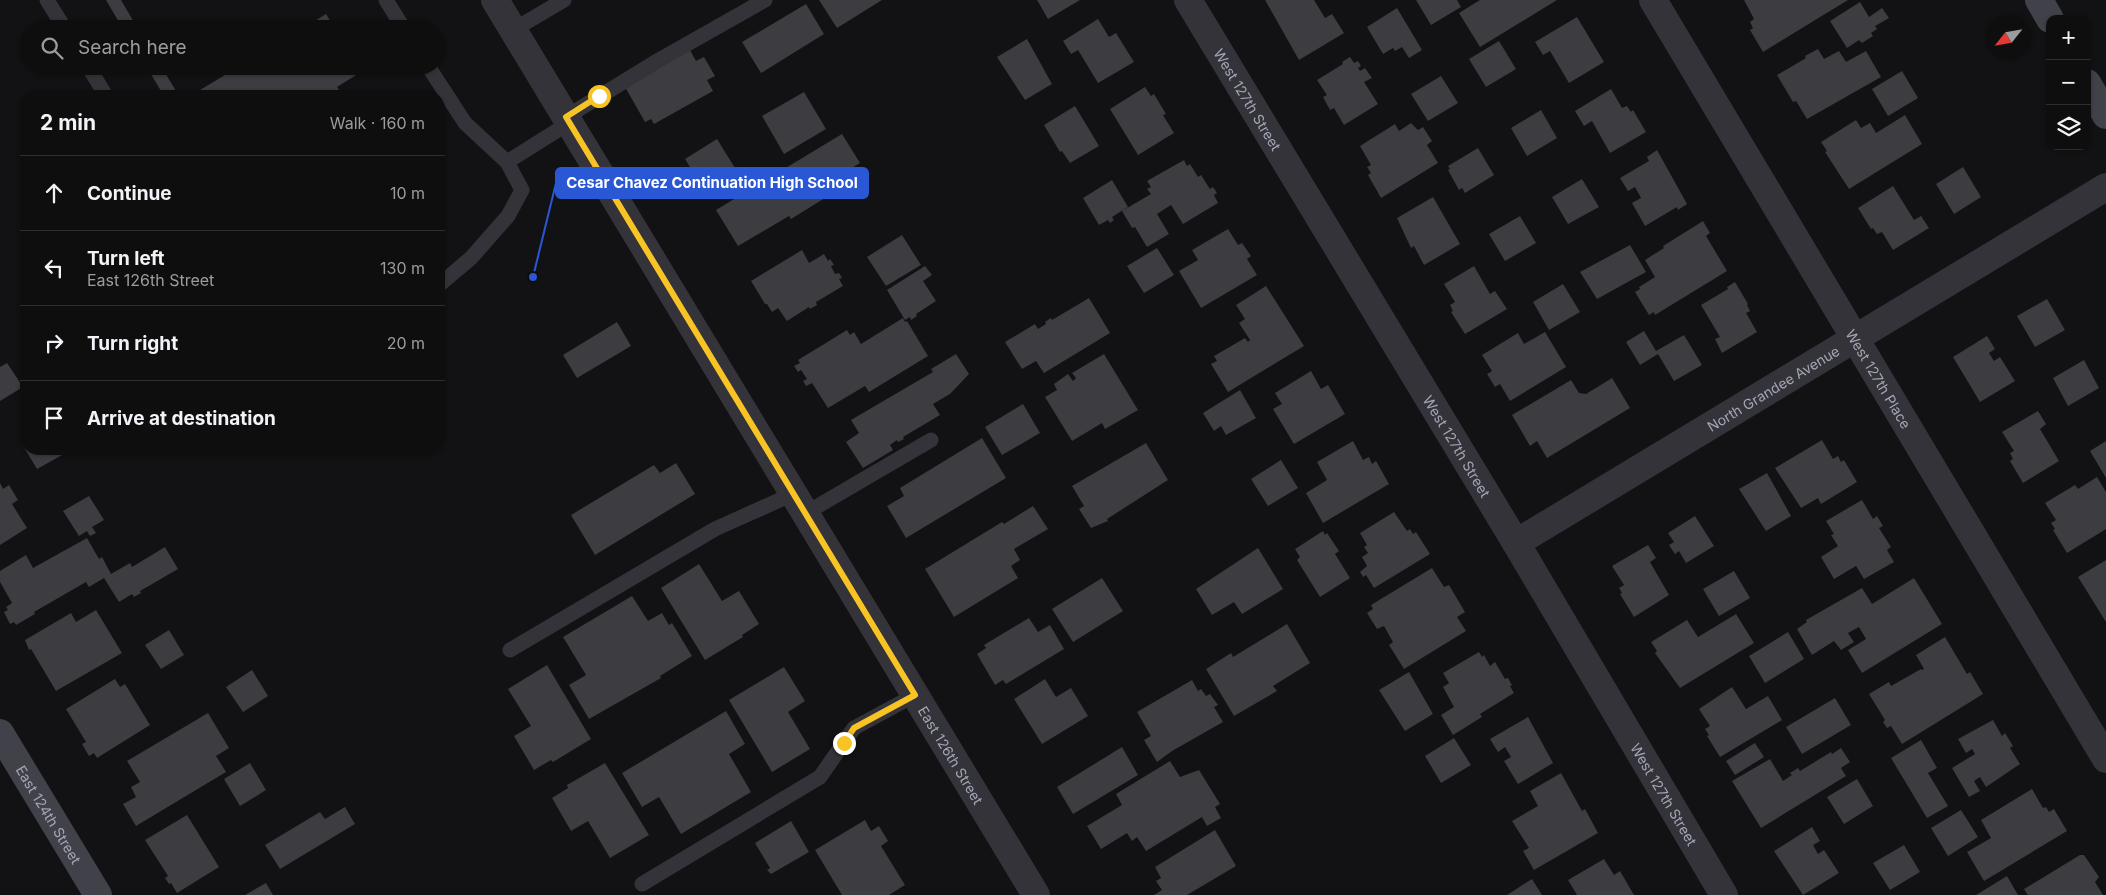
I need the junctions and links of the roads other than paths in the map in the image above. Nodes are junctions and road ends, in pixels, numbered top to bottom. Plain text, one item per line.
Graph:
1 (47, 0) edge
2 (386, 0) edge
3 (495, 0) edge
4 (564, 0) edge
5 (765, 0) edge
6 (1188, 0) edge
7 (1653, 0) edge
8 (2039, 0) edge
9 (2048, 15) edge
10 (59, 20) edge
11 (398, 20) edge
12 (513, 30) junction
13 (93, 75) edge
14 (434, 75) edge
15 (102, 90) edge
16 (443, 90) edge
17 (2091, 90) edge
18 (445, 93) edge
19 (2106, 115) edge
20 (568, 120) junction
21 (507, 162) junction
22 (2106, 186) edge
23 (445, 280) edge
24 (1855, 338) junction
25 (931, 440) dead end
26 (799, 504) junction
27 (1516, 543) junction
28 (510, 650) dead end
29 (915, 695) junction
30 (0, 733) edge
31 (2106, 759) edge
32 (642, 884) dead end
33 (98, 895) edge
34 (1036, 895) edge
35 (1724, 895) edge

1 - 10 lane
2 - 11 lane
3 - 12 street, East 126th Street
4 - 12 lane
5 - 20 lane
6 - 27 street, West 127th Street
7 - 24 street, West 127th Place
8 - 9 street
12 - 20 street, East 126th Street
13 - 15 lane
14 - 16 lane
17 - 19 street
18 - 21 lane
20 - 21 lane
20 - 26 street, East 126th Street
21 - 23 lane
22 - 24 street, North Grandee Avenue
24 - 27 street, North Grandee Avenue
24 - 31 street, West 127th Place
25 - 26 lane
26 - 28 lane
26 - 29 street, East 126th Street
27 - 35 street, West 127th Street
29 - 32 lane
29 - 34 street, East 126th Street
30 - 33 street, East 124th Street

